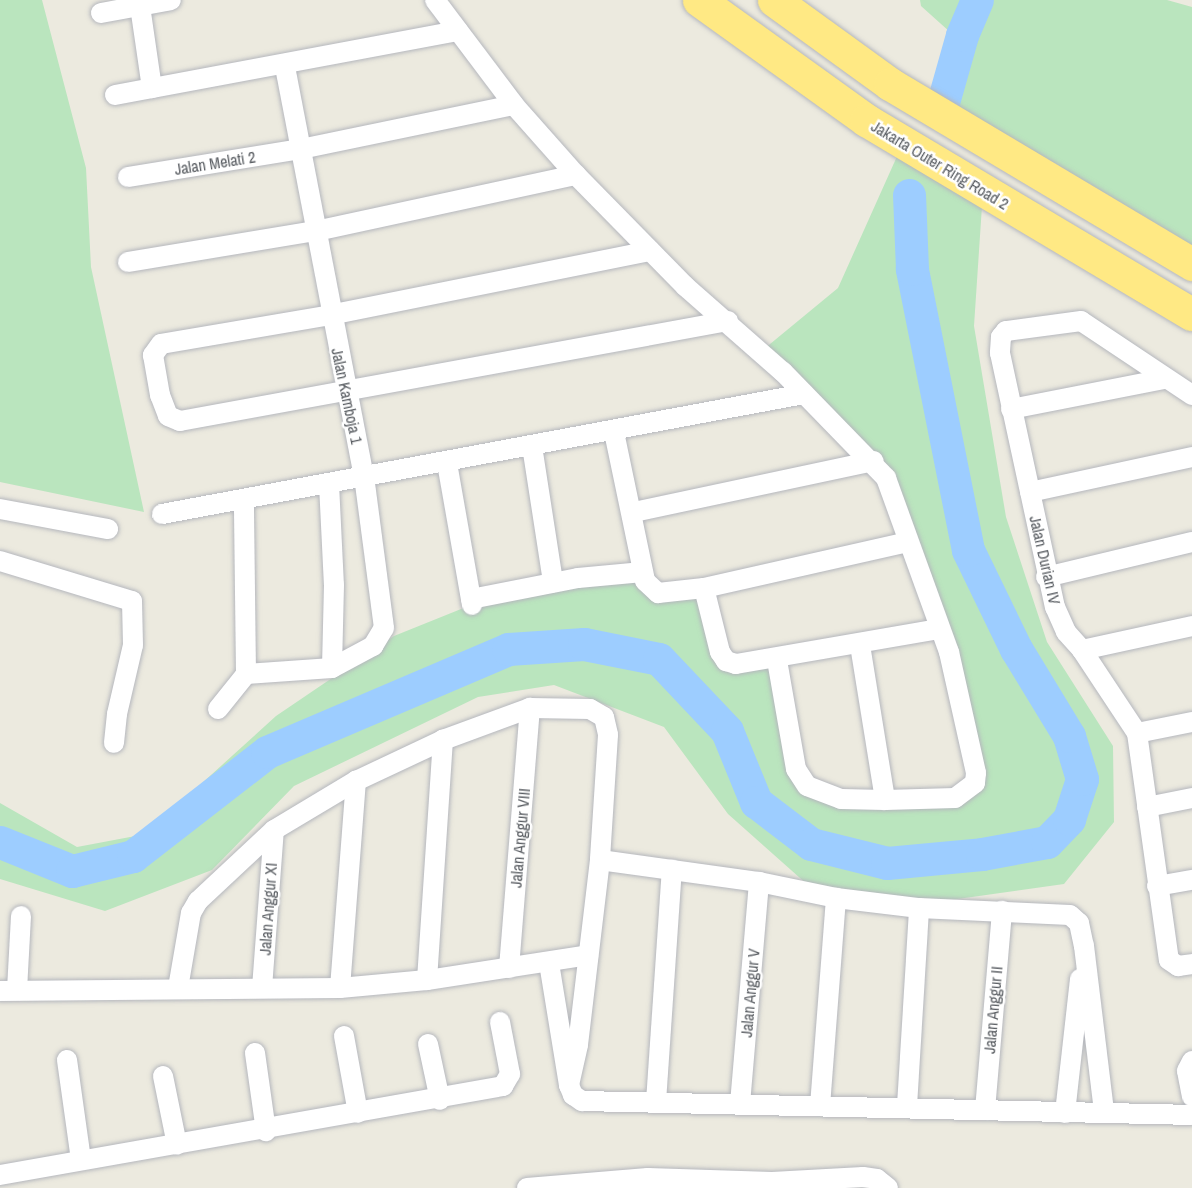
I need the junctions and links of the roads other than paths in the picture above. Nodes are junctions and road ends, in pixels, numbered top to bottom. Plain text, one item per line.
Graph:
1 (171, 0) edge
2 (435, 0) edge
3 (699, 0) edge
4 (774, 0) edge
5 (140, 6) junction
6 (101, 13) dead end
7 (458, 31) junction
8 (285, 66) junction
9 (152, 88) junction
10 (115, 95) dead end
11 (514, 105) junction
12 (301, 149) junction
13 (576, 175) junction
14 (128, 177) dead end
15 (316, 231) junction
16 (650, 251) junction
17 (128, 262) dead end
18 (1192, 264) edge
19 (1192, 314) edge
20 (331, 315) junction
21 (728, 321) junction
22 (1164, 379) junction
23 (346, 392) junction
24 (804, 394) junction
25 (1192, 395) edge
26 (1011, 409) junction
27 (614, 432) junction
28 (532, 446) junction
29 (1192, 457) edge
30 (873, 461) junction
31 (447, 463) junction
32 (364, 477) junction
33 (329, 484) junction
34 (1030, 492) junction
35 (244, 499) junction
36 (0, 509) edge
37 (634, 512) junction
38 (162, 514) dead end
39 (108, 529) dead end
40 (908, 542) junction
41 (1192, 542) edge
42 (0, 561) edge
43 (643, 572) junction
44 (1046, 577) junction
45 (553, 582) junction
46 (704, 588) junction
47 (1192, 626) edge
48 (938, 629) junction
49 (860, 645) junction
50 (1082, 650) junction
51 (777, 660) junction
52 (332, 668) junction
53 (246, 674) junction
54 (530, 708) junction
55 (218, 709) dead end
56 (1192, 722) edge
57 (1137, 733) junction
58 (443, 740) junction
59 (114, 743) dead end
60 (356, 781) junction
61 (1192, 798) edge
62 (885, 800) junction
63 (1147, 807) junction
64 (274, 830) junction
65 (600, 860) junction
66 (672, 870) junction
67 (1192, 880) edge
68 (759, 882) junction
69 (1157, 886) junction
70 (836, 898) junction
71 (919, 908) junction
72 (1002, 911) junction
73 (21, 916) dead end
74 (1084, 946) junction
75 (588, 955) junction
76 (549, 963) junction
77 (1188, 965) edge
78 (509, 968) junction
79 (427, 981) junction
80 (178, 988) junction
81 (262, 988) junction
82 (340, 988) junction
83 (9, 991) edge
84 (500, 1022) dead end
85 (344, 1036) dead end
86 (428, 1044) dead end
87 (255, 1053) dead end
88 (67, 1060) dead end
89 (1192, 1061) edge
90 (163, 1076) dead end
91 (569, 1085) junction
92 (1192, 1097) edge
93 (440, 1100) junction
94 (656, 1102) junction
95 (741, 1104) junction
96 (820, 1106) junction
97 (907, 1106) junction
98 (985, 1110) junction
99 (1104, 1112) junction
100 (358, 1113) junction
101 (1065, 1113) junction
102 (1192, 1115) edge
103 (266, 1131) junction
104 (177, 1145) junction
105 (81, 1160) junction
106 (0, 1175) edge
107 (772, 1185) edge
108 (558, 1186) edge
109 (527, 1188) edge
110 (888, 1188) edge

1 - 5 street
2 - 7 street
3 - 19 highway, Jakarta Outer Ring Road 2
4 - 18 highway
5 - 6 street
5 - 9 street
7 - 8 street
7 - 11 street
8 - 9 street
8 - 12 street, Jalan Kamboja 1
9 - 10 street
11 - 12 street, Jalan Melati 2
11 - 13 street
12 - 14 street, Jalan Melati 2
12 - 15 street, Jalan Kamboja 1
13 - 15 street
13 - 16 street
15 - 17 street
15 - 20 street, Jalan Kamboja 1
16 - 20 street
16 - 21 street
20 - 23 street, Jalan Kamboja 1
20 - 23 street
21 - 23 street
21 - 24 street
22 - 25 street, Jalan Durian IV
22 - 26 street
22 - 26 street, Jalan Durian IV
23 - 32 street, Jalan Kamboja 1
24 - 27 street
24 - 30 street
26 - 34 street, Jalan Durian IV
27 - 28 street
27 - 37 street
28 - 31 street
28 - 45 street
29 - 34 street
30 - 37 street
30 - 40 street
31 - 32 street
31 - 45 street
32 - 33 street
32 - 52 street, Jalan Kamboja 1
33 - 35 street
33 - 52 street
34 - 44 street, Jalan Durian IV
35 - 38 street
35 - 53 street
36 - 39 street
37 - 43 street
40 - 46 street
40 - 48 street
41 - 44 street
42 - 59 street
43 - 45 street
43 - 46 street
44 - 50 street, Jalan Durian IV
46 - 51 street
47 - 50 street
48 - 49 street
48 - 62 street
49 - 51 street
49 - 62 street
50 - 57 street, Jalan Durian IV
51 - 62 street
52 - 53 street
53 - 55 street
54 - 58 street
54 - 65 street
54 - 78 street, Jalan Anggur VIII
56 - 57 street
57 - 63 street, Jalan Durian IV
58 - 60 street
58 - 79 street
60 - 64 street
60 - 82 street
61 - 63 street
63 - 69 street, Jalan Durian IV
64 - 80 street
64 - 81 street, Jalan Anggur XI
65 - 66 street
65 - 75 street
66 - 68 street
66 - 94 street
67 - 69 street
68 - 70 street
68 - 95 street, Jalan Anggur V
69 - 77 street, Jalan Durian IV
70 - 71 street
70 - 96 street
71 - 72 street
71 - 97 street
72 - 74 street
72 - 98 street, Jalan Anggur II
73 - 83 street
74 - 99 street
74 - 101 street
75 - 76 street
75 - 91 street
76 - 78 street
76 - 91 street
78 - 79 street
79 - 82 street
80 - 81 street
80 - 83 street
81 - 82 street
84 - 93 street
85 - 100 street
86 - 93 street
87 - 103 street
88 - 105 street
89 - 92 street
90 - 104 street
91 - 94 street
93 - 100 street
94 - 95 street
95 - 96 street
96 - 97 street
97 - 98 street
98 - 101 street
99 - 101 street
99 - 102 street
100 - 103 street
103 - 104 street
104 - 105 street
105 - 106 street
107 - 108 street
107 - 110 street
108 - 109 street

